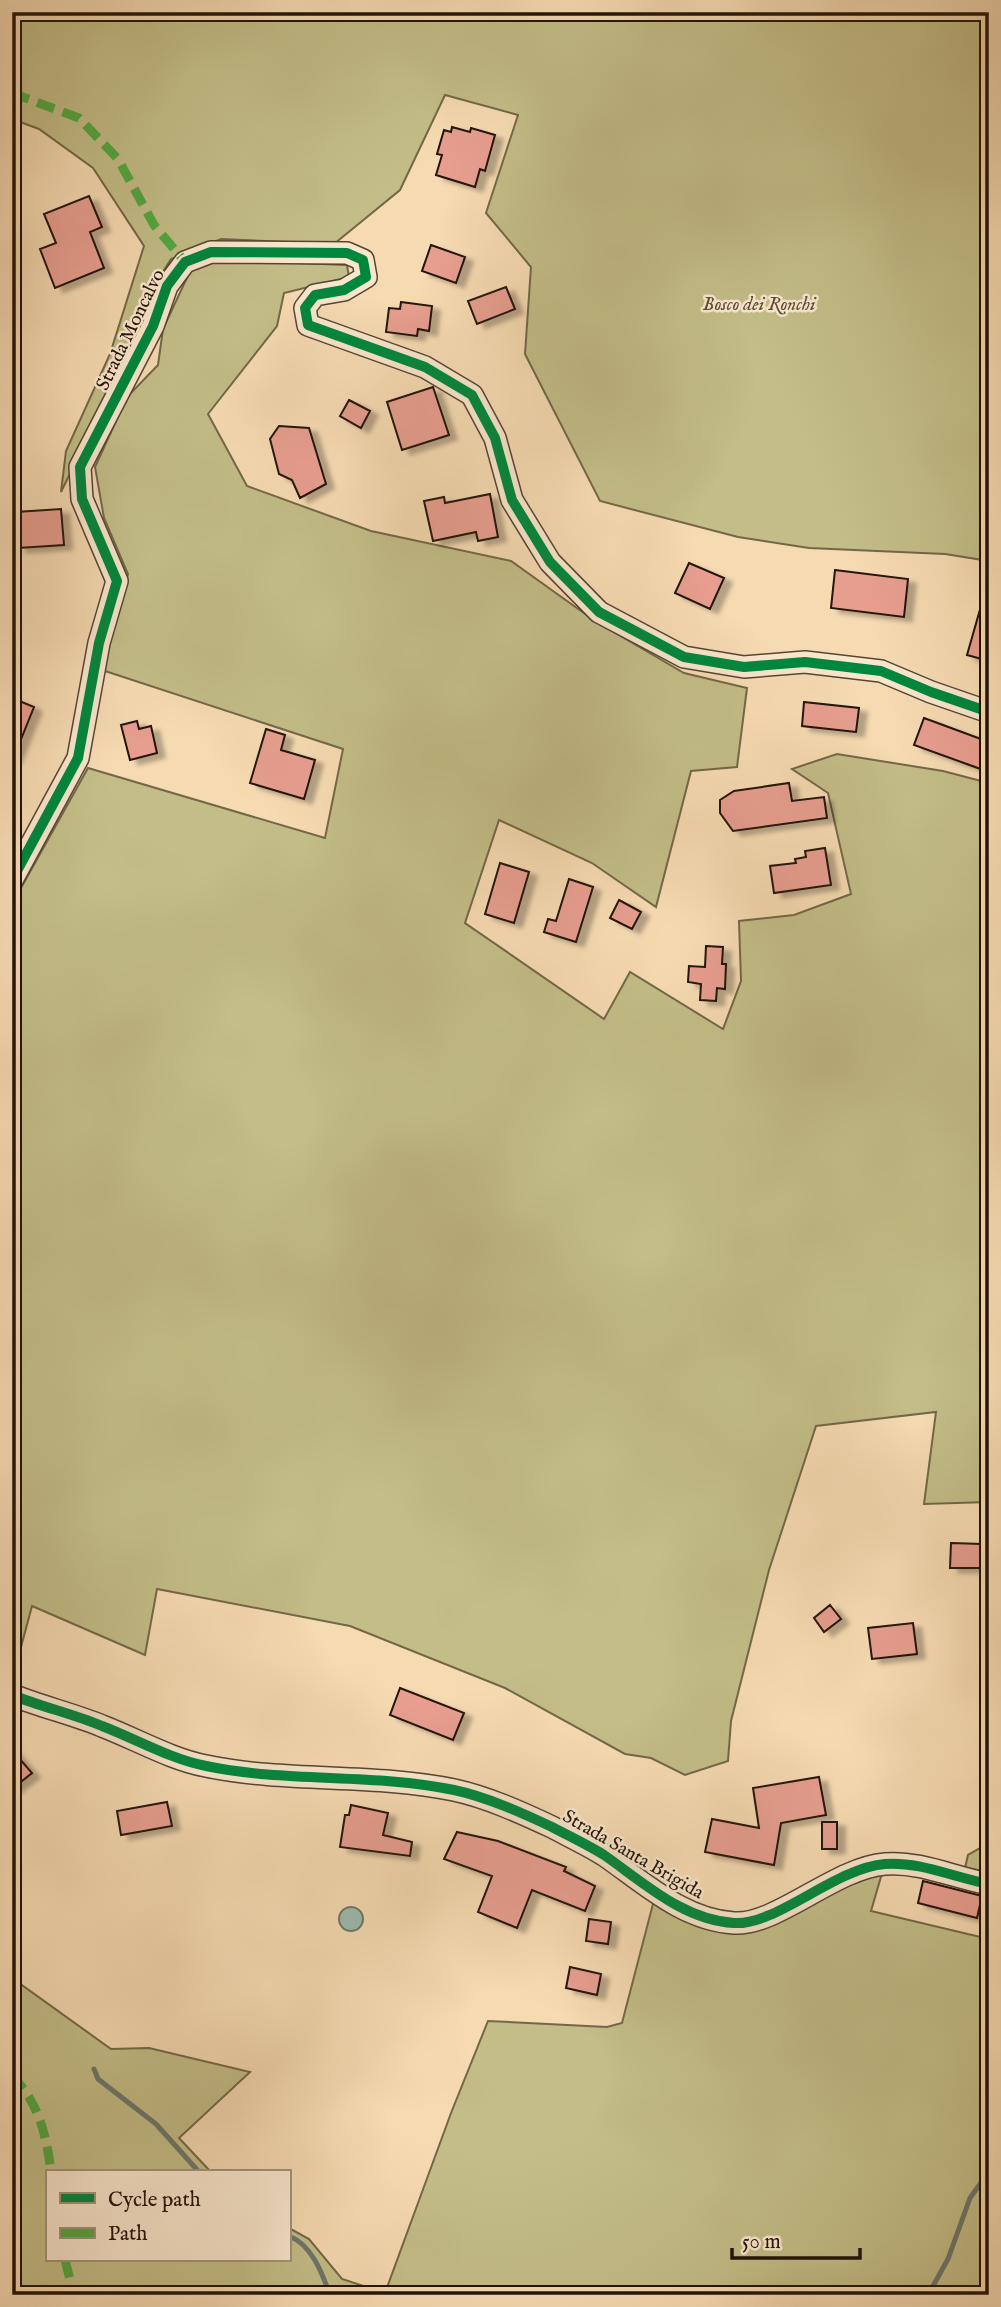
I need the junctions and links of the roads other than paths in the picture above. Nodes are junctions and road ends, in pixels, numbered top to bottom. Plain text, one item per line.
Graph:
1 (989, 712) edge
2 (12, 880) edge
3 (12, 1695) edge
4 (989, 1884) edge

1 - 2 street, Strada Moncalvo
3 - 4 street, Strada Santa Brigida

